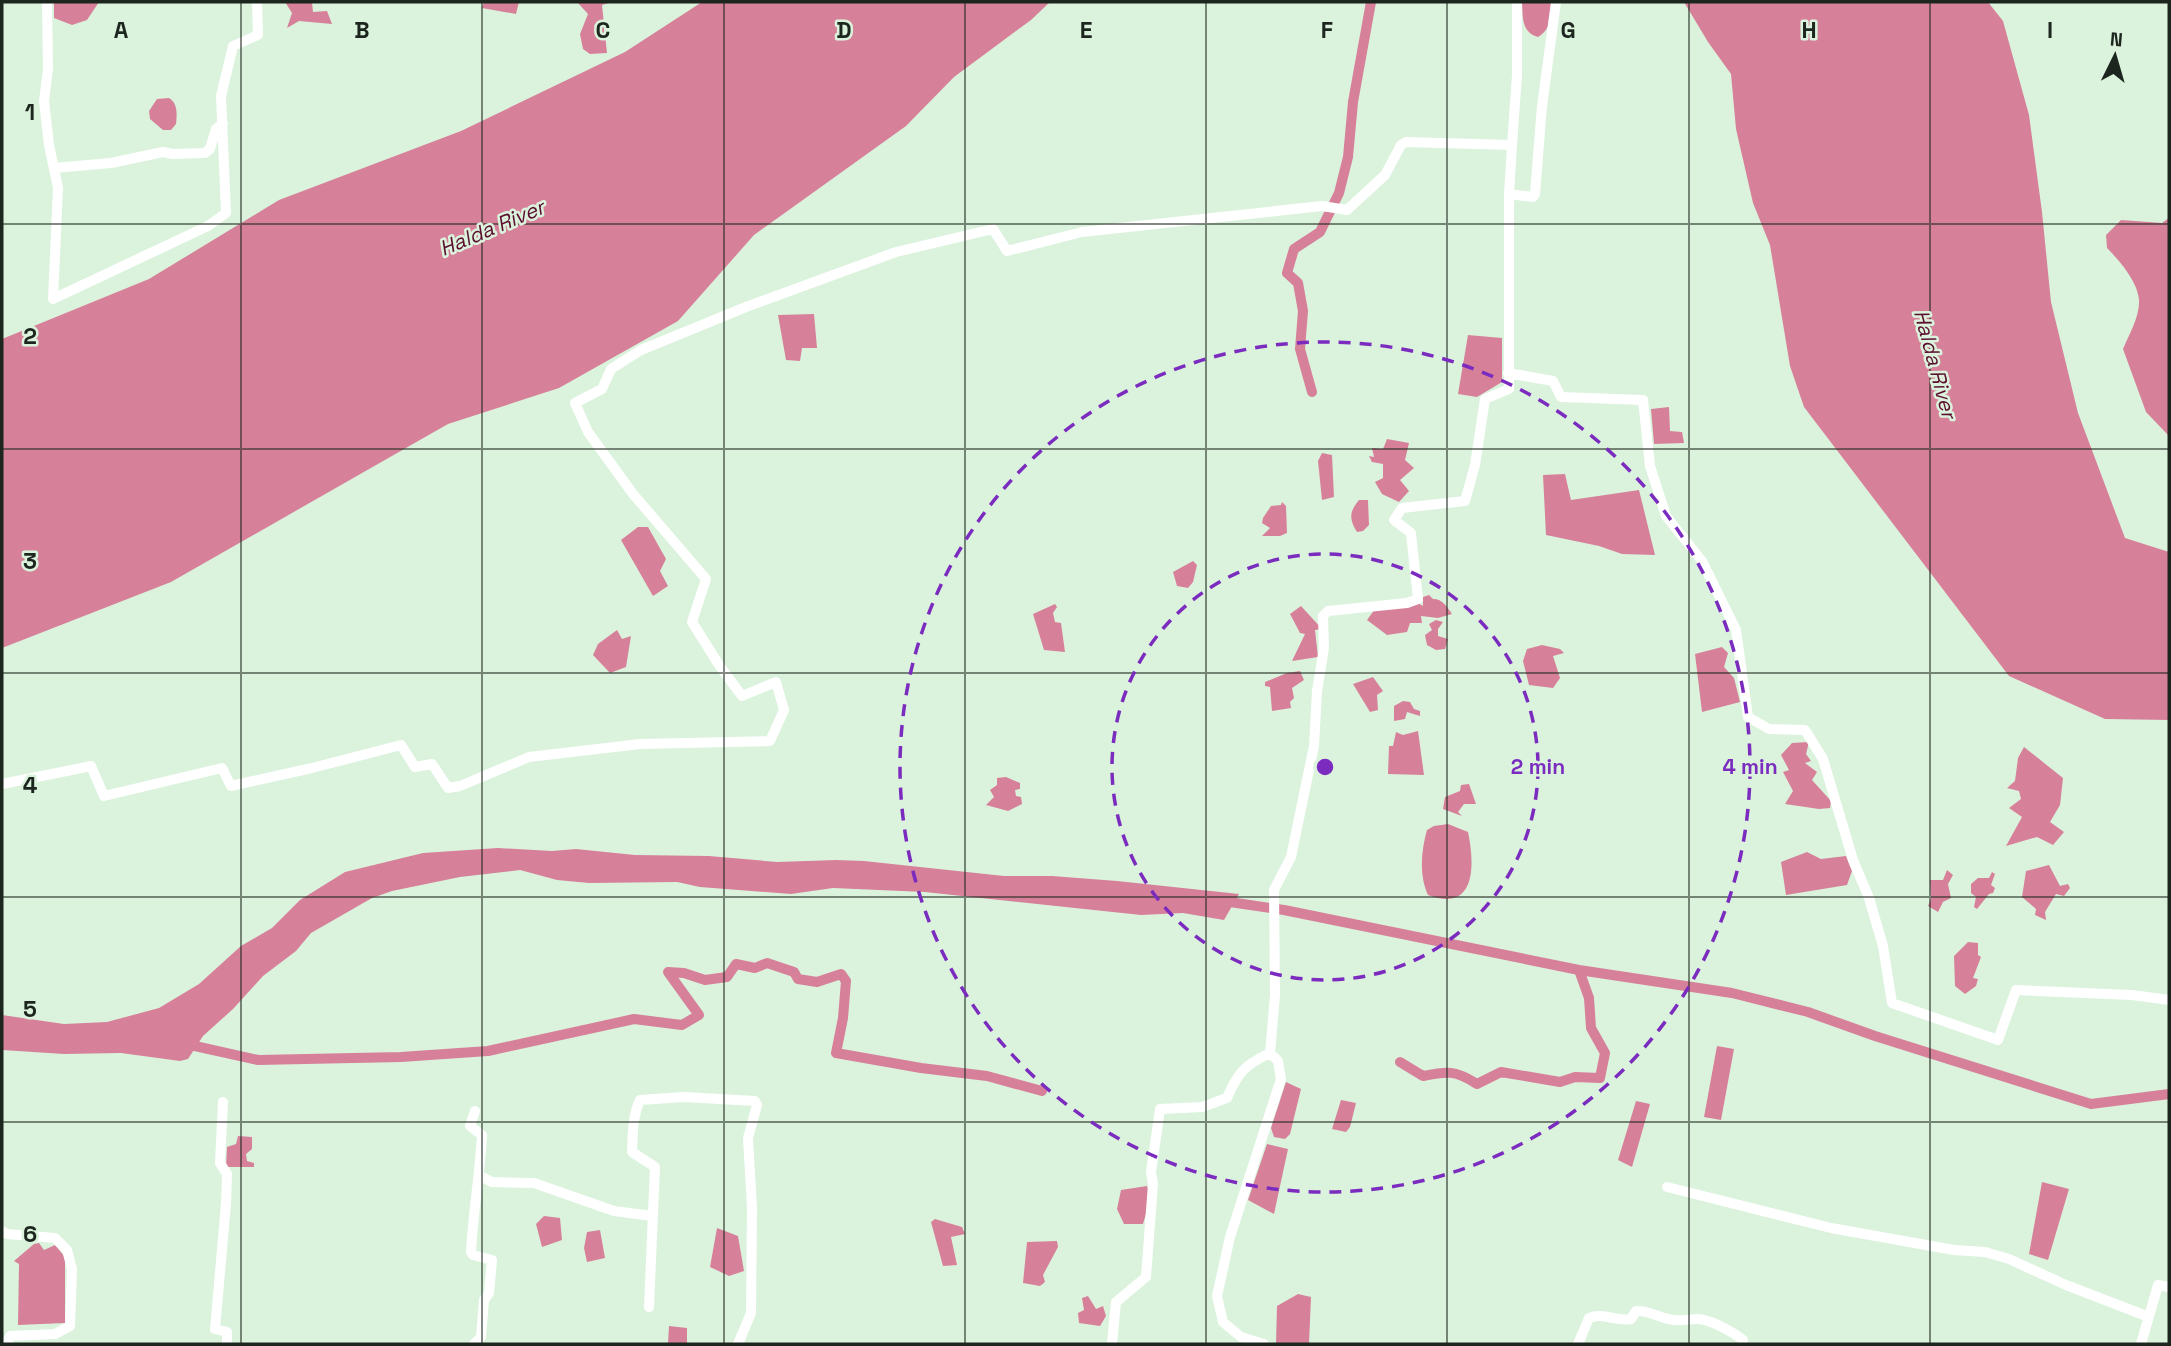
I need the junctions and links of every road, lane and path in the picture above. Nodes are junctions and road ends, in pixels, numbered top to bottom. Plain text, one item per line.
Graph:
1 (47, 2) edge
2 (257, 2) edge
3 (1517, 2) edge
4 (1556, 2) edge
5 (222, 122) junction
6 (1512, 145) junction
7 (54, 168) junction
8 (1510, 194) junction
9 (1508, 373) junction
10 (2, 784) edge
11 (2169, 1000) edge
12 (1270, 1053) junction
13 (223, 1102) dead end
14 (475, 1111) dead end
15 (480, 1176) junction
16 (1667, 1187) dead end
17 (653, 1216) junction
18 (2, 1231) edge
19 (2169, 1287) edge
20 (649, 1307) dead end
21 (2148, 1317) junction
22 (1743, 1340) dead end
23 (7, 1344) edge
24 (227, 1344) edge
25 (474, 1344) edge
26 (738, 1344) edge
27 (1112, 1344) edge
28 (1264, 1344) edge
29 (1578, 1344) edge
30 (2141, 1344) edge

1 - 7 street
2 - 5 street
3 - 6 street
4 - 8 street
5 - 7 street
5 - 7 street
6 - 8 street
6 - 10 street
8 - 9 street
9 - 11 street
9 - 12 street
12 - 27 street
12 - 28 street
13 - 24 street
14 - 15 street
15 - 17 street
15 - 25 street
16 - 21 street
17 - 20 street
17 - 26 street
18 - 23 street
19 - 21 street
21 - 30 street
22 - 29 street

